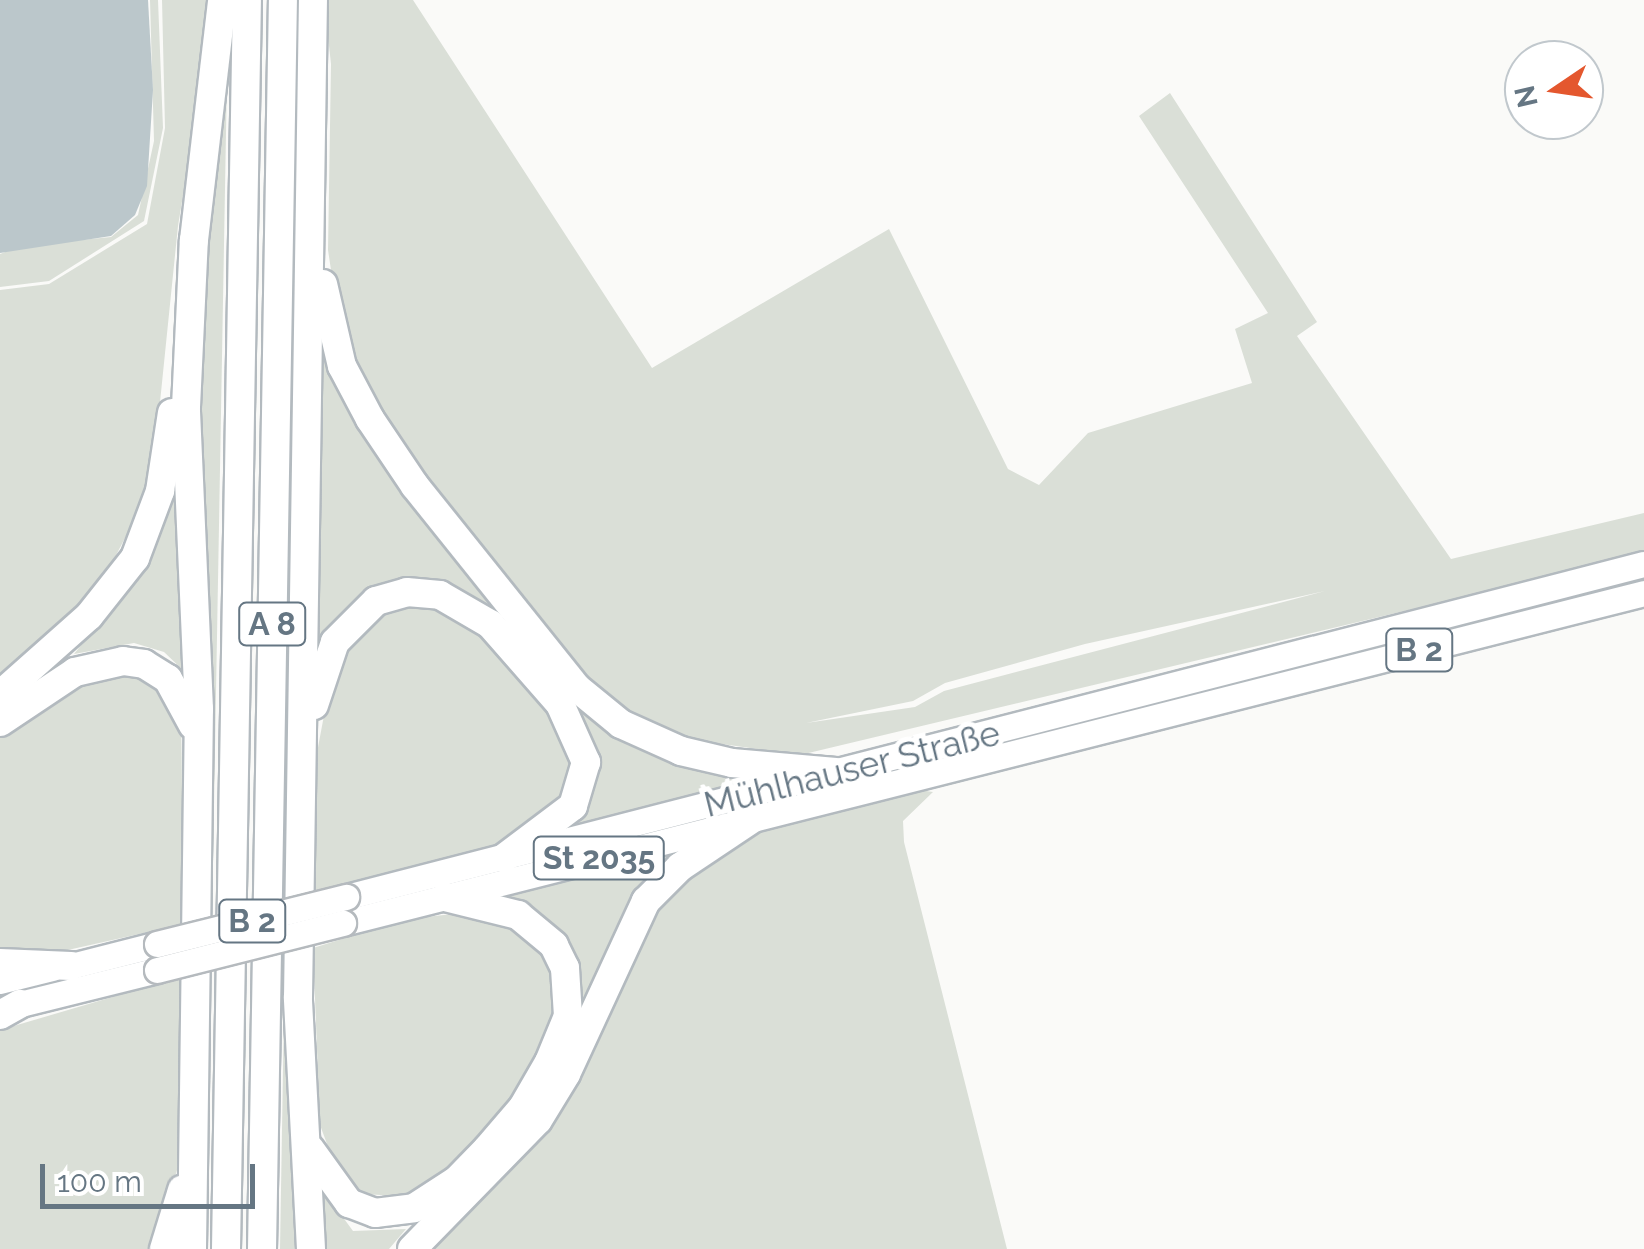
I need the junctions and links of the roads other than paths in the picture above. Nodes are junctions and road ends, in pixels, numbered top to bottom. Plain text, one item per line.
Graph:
1 (222, 0) edge
2 (247, 0) edge
3 (283, 0) edge
4 (313, 0) edge
5 (313, 232) junction
6 (189, 321) junction
7 (1644, 564) edge
8 (1644, 593) edge
9 (0, 696) edge
10 (0, 722) edge
11 (200, 769) junction
12 (836, 772) junction
13 (302, 776) junction
14 (752, 819) junction
15 (504, 858) junction
16 (445, 897) junction
17 (344, 910) junction
18 (157, 957) junction
19 (0, 963) edge
20 (70, 966) junction
21 (0, 983) edge
22 (7, 1010) edge
23 (303, 1122) junction
24 (194, 1135) junction
25 (164, 1249) edge
26 (192, 1249) edge
27 (226, 1249) edge
28 (262, 1249) edge
29 (311, 1249) edge
30 (412, 1249) edge

1 - 6 highway
2 - 27 highway, A 8
3 - 28 highway, A 8
4 - 5 highway
5 - 12 highway
5 - 13 highway
6 - 9 highway
6 - 11 highway
7 - 12 main road, Mühlhauser Straße / B 2
8 - 14 main road, Mühlhauser Straße / B 2
10 - 11 highway
11 - 24 highway
12 - 15 main road, Mühlhauser Straße / B 2
13 - 15 highway
13 - 23 highway
14 - 16 main road, Mühlhauser Straße / St 2035
14 - 30 highway
15 - 17 main road, Mühlhauser Straße / B 2
16 - 17 main road, Mühlhauser Straße / St 2035
16 - 23 highway
17 - 18 main road, Mühlhauser Straße / St 2035, bridge
18 - 20 main road, Mühlhauser Straße
18 - 22 main road, Mühlhauser Straße / St 2035
19 - 20 highway
20 - 21 main road, Mühlhauser Straße
23 - 29 highway
24 - 25 highway
24 - 26 highway

